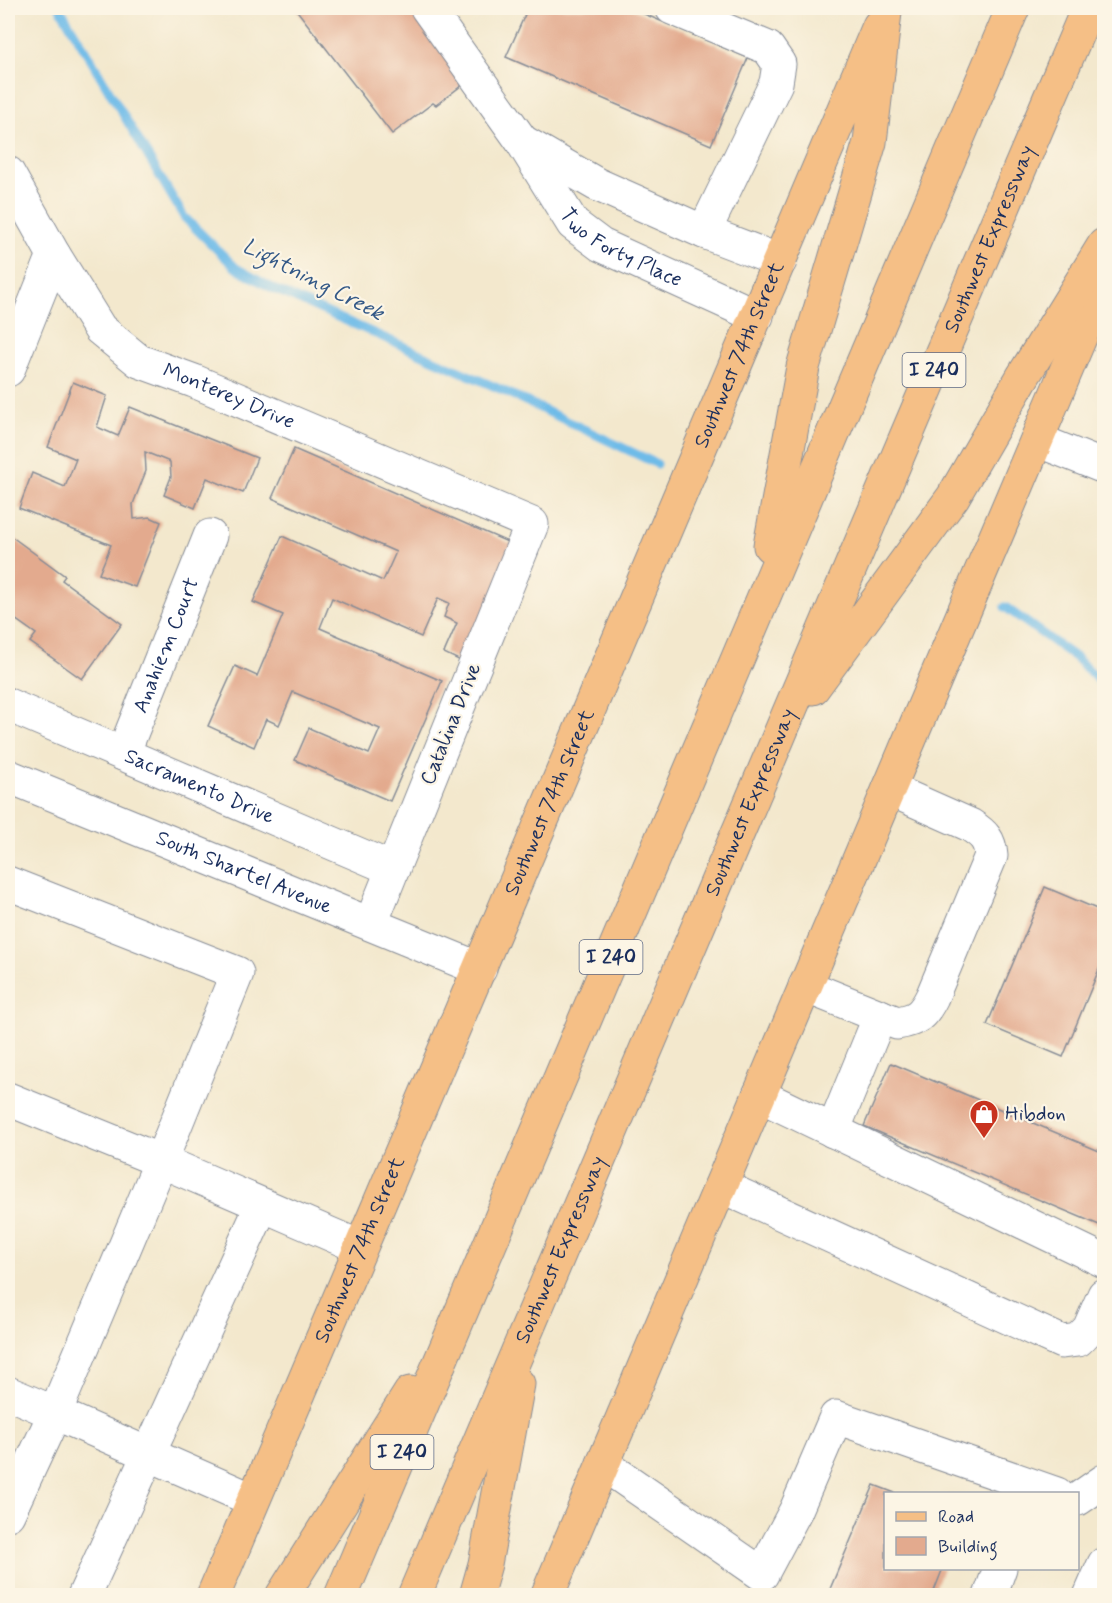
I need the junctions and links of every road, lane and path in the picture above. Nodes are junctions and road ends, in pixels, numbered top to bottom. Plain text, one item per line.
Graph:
1 (427, 8) edge
2 (672, 8) edge
3 (1013, 8) edge
4 (1088, 8) edge
5 (882, 9) edge
6 (521, 140) junction
7 (8, 173) edge
8 (704, 232) junction
9 (1104, 245) edge
10 (54, 255) junction
11 (780, 261) junction
12 (1104, 281) edge
13 (757, 316) junction
14 (8, 370) edge
15 (1037, 440) junction
16 (1104, 466) edge
17 (532, 524) joint
18 (210, 536) dead end
19 (758, 607) junction
20 (8, 705) edge
21 (780, 733) junction
22 (123, 754) junction
23 (8, 776) edge
24 (889, 789) junction
25 (393, 869) junction
26 (8, 883) edge
27 (370, 923) junction
28 (480, 969) junction
29 (805, 986) junction
30 (880, 1016) junction
31 (759, 1095) junction
32 (8, 1099) edge
33 (833, 1131) junction
34 (161, 1161) junction
35 (721, 1186) junction
36 (262, 1205) junction
37 (360, 1248) junction
38 (1104, 1261) edge
39 (1104, 1295) edge
40 (464, 1308) junction
41 (529, 1323) junction
42 (8, 1393) edge
43 (55, 1413) junction
44 (147, 1454) junction
45 (603, 1464) junction
46 (1104, 1481) edge
47 (1040, 1491) edge
48 (1079, 1499) edge
49 (254, 1500) junction
50 (1079, 1501) edge
51 (1104, 1513) edge
52 (8, 1514) edge
53 (1104, 1563) edge
54 (1000, 1570) edge
55 (758, 1585) edge
56 (84, 1596) edge
57 (213, 1596) edge
58 (282, 1596) edge
59 (341, 1596) edge
60 (414, 1596) edge
61 (476, 1596) edge
62 (547, 1596) edge
63 (990, 1596) edge
64 (1090, 1596) edge

1 - 6 street, Two Forty Place
2 - 8 street
3 - 19 main road, I 240
4 - 21 main road, Southwest Expressway / I 240
5 - 11 main road, Southwest 74th Street
5 - 19 main road
6 - 8 street, Two Forty Place
6 - 13 street, Two Forty Place
7 - 10 street, Monterey Drive
8 - 11 street, Two Forty Place
9 - 21 main road
10 - 14 street
10 - 17 street, Monterey Drive
11 - 13 main road, Southwest 74th Street
12 - 15 main road
13 - 28 main road, Southwest 74th Street
15 - 16 street
15 - 24 main road
17 - 25 street, Catalina Drive
18 - 22 street, Anahiem Court
19 - 40 main road, I 240
20 - 22 street, Sacramento Drive
21 - 41 main road, Southwest Expressway / I 240
22 - 25 street, Sacramento Drive
23 - 27 street, South Shartel Avenue
24 - 29 main road
24 - 30 street
25 - 27 street, Catalina Drive
26 - 34 street
27 - 28 street, South Shartel Avenue
28 - 37 main road, Southwest 74th Street
29 - 30 street
29 - 31 main road
30 - 33 street
31 - 33 street
31 - 35 main road
32 - 34 street
33 - 38 street
34 - 36 street
34 - 43 street
35 - 39 street
35 - 45 main road
36 - 37 street
36 - 44 street
37 - 49 main road, Southwest 74th Street
40 - 58 main road
40 - 59 main road, I 240
41 - 60 main road, Southwest Expressway / I 240
41 - 61 main road
42 - 43 street
43 - 44 street
43 - 52 street
44 - 49 street
44 - 56 street
45 - 55 street
45 - 62 main road
46 - 48 street
47 - 55 street
49 - 57 main road, Southwest 74th Street
50 - 51 street
53 - 64 street
54 - 63 street

